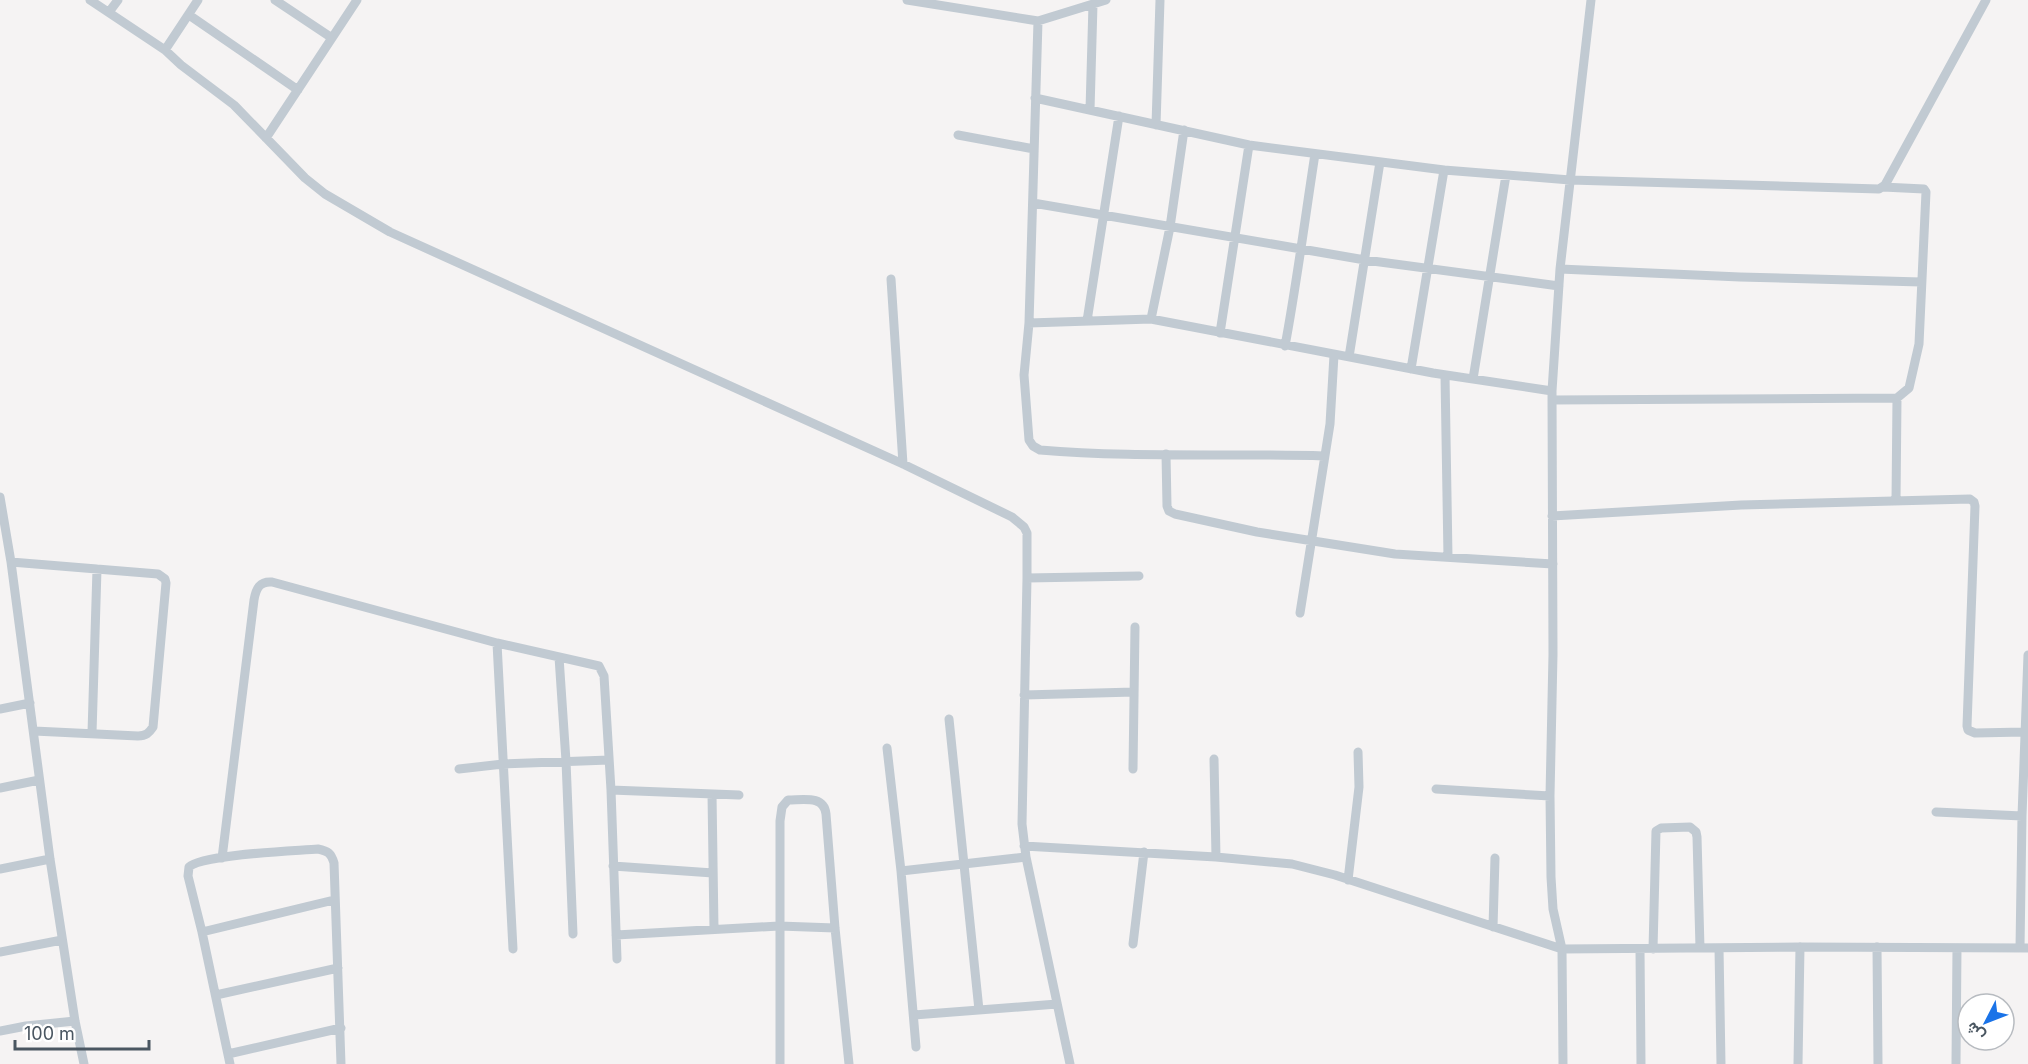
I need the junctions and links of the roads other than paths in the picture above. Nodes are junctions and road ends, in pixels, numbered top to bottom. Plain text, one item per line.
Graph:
1 (90, 0) edge
2 (118, 0) edge
3 (198, 0) edge
4 (275, 0) edge
5 (357, 0) edge
6 (907, 0) edge
7 (1106, 0) edge
8 (1160, 0) edge
9 (1591, 0) edge
10 (1986, 0) edge
11 (1093, 4) junction
12 (110, 12) junction
13 (189, 15) junction
14 (1038, 21) junction
15 (332, 38) junction
16 (165, 50) junction
17 (298, 90) junction
18 (1035, 98) junction
19 (1090, 110) junction
20 (1119, 116) junction
21 (1156, 125) junction
22 (1184, 130) junction
23 (958, 135) dead end
24 (266, 138) junction
25 (1250, 145) junction
26 (1034, 149) junction
27 (1315, 154) junction
28 (1380, 162) junction
29 (1444, 170) junction
30 (1506, 175) junction
31 (1570, 180) junction
32 (1883, 187) junction
33 (1033, 203) junction
34 (1102, 215) junction
35 (1170, 226) junction
36 (1234, 238) junction
37 (1300, 249) junction
38 (1365, 260) junction
39 (1429, 268) junction
40 (1560, 268) junction
41 (1491, 277) junction
42 (891, 279) dead end
43 (1921, 282) junction
44 (1559, 286) junction
45 (1151, 320) junction
46 (1087, 321) junction
47 (1029, 323) junction
48 (1220, 333) junction
49 (1285, 346) junction
50 (1334, 355) junction
51 (1349, 357) junction
52 (1411, 369) junction
53 (1445, 375) junction
54 (1473, 379) junction
55 (1552, 396) junction
56 (1897, 398) junction
57 (1166, 454) junction
58 (1324, 456) junction
59 (903, 464) junction
60 (0, 497) edge
61 (1896, 501) junction
62 (1552, 516) junction
63 (1311, 540) junction
64 (1448, 557) junction
65 (11, 562) junction
66 (1552, 564) junction
67 (97, 569) junction
68 (1139, 576) dead end
69 (1027, 578) junction
70 (1300, 613) dead end
71 (1135, 627) dead end
72 (497, 643) junction
73 (2028, 655) edge
74 (559, 657) junction
75 (1134, 692) junction
76 (1024, 695) junction
77 (30, 704) junction
78 (0, 708) edge
79 (949, 719) dead end
80 (34, 731) junction
81 (2024, 732) junction
82 (92, 733) junction
83 (887, 748) dead end
84 (1358, 752) dead end
85 (609, 759) junction
86 (1214, 759) dead end
87 (566, 761) junction
88 (503, 764) junction
89 (1133, 768) dead end
90 (459, 769) dead end
91 (39, 780) junction
92 (0, 788) edge
93 (1436, 789) dead end
94 (611, 790) junction
95 (712, 794) junction
96 (740, 795) dead end
97 (1550, 796) junction
98 (2025, 796) edge
99 (1936, 812) dead end
100 (2022, 816) junction
101 (1024, 846) junction
102 (1144, 852) junction
103 (1026, 857) junction
104 (1216, 857) junction
105 (222, 858) junction
106 (1495, 858) dead end
107 (50, 859) junction
108 (964, 864) junction
109 (613, 866) junction
110 (0, 869) edge
111 (901, 871) junction
112 (713, 873) junction
113 (1348, 880) junction
114 (334, 900) junction
115 (779, 926) junction
116 (1493, 927) junction
117 (835, 928) junction
118 (714, 929) junction
119 (202, 932) junction
120 (573, 934) dead end
121 (616, 935) junction
122 (62, 940) junction
123 (1133, 944) dead end
124 (1800, 947) junction
125 (1877, 947) junction
126 (1700, 948) junction
127 (1719, 948) junction
128 (1957, 948) junction
129 (2024, 948) edge
130 (513, 949) dead end
131 (1562, 949) junction
132 (1640, 949) junction
133 (1653, 949) junction
134 (0, 952) edge
135 (617, 960) dead end
136 (338, 968) junction
137 (216, 995) junction
138 (1057, 1004) junction
139 (980, 1010) junction
140 (914, 1015) junction
141 (75, 1021) junction
142 (341, 1028) junction
143 (0, 1031) edge
144 (916, 1047) dead end
145 (229, 1059) edge
146 (84, 1064) edge
147 (341, 1064) edge
148 (780, 1064) edge
149 (849, 1064) edge
150 (1070, 1064) edge
151 (1563, 1064) edge
152 (1641, 1064) edge
153 (1721, 1064) edge
154 (1798, 1064) edge
155 (1878, 1064) edge
156 (1956, 1064) edge

1 - 12 street
2 - 12 street
3 - 13 street
4 - 15 street
5 - 15 street
6 - 14 street
7 - 11 street
8 - 21 street
9 - 31 street
10 - 32 street
11 - 14 street
11 - 19 street
12 - 16 street
13 - 16 street
13 - 17 street
14 - 18 street
15 - 17 street
16 - 24 street
17 - 24 street
18 - 19 street
18 - 26 street
19 - 20 street
20 - 21 street
20 - 34 street
21 - 22 street
22 - 25 street
22 - 35 street
23 - 26 street
24 - 59 street
25 - 27 street
25 - 36 street
26 - 33 street
27 - 28 street
27 - 37 street
28 - 29 street
28 - 38 street
29 - 30 street
29 - 39 street
30 - 31 street
30 - 41 street
31 - 32 street
31 - 40 street
32 - 43 street
33 - 34 street
33 - 47 street
34 - 35 street
34 - 46 street
35 - 36 street
35 - 45 street
36 - 37 street
36 - 48 street
37 - 38 street
37 - 49 street
38 - 39 street
38 - 51 street
39 - 41 street
39 - 52 street
40 - 43 street
40 - 44 street
41 - 44 street
41 - 54 street
42 - 59 street
43 - 56 street
44 - 55 street
45 - 46 street
45 - 48 street
46 - 47 street
47 - 57 street
48 - 49 street
49 - 50 street
50 - 51 street
50 - 58 street
51 - 52 street
52 - 53 street
53 - 54 street
53 - 64 street
54 - 55 street
55 - 56 street
55 - 62 street
56 - 61 street
57 - 58 street
57 - 63 street
58 - 63 street
59 - 69 street
60 - 65 street
61 - 62 street
61 - 81 street
62 - 66 street
63 - 64 street
63 - 70 street
64 - 66 street
65 - 67 street
65 - 77 street
66 - 97 street
67 - 82 street
67 - 82 street
68 - 69 street
69 - 76 street
71 - 75 street
72 - 74 street
72 - 88 street
72 - 105 street
73 - 81 street
74 - 85 street
74 - 87 street
75 - 76 street
75 - 89 street
76 - 101 street
77 - 78 street
77 - 80 street
79 - 108 street
80 - 82 street
80 - 91 street
81 - 98 street
83 - 111 street
84 - 113 street
85 - 87 street
85 - 94 street
86 - 104 street
87 - 88 street
87 - 120 street
88 - 90 street
88 - 130 street
91 - 92 street
91 - 107 street
93 - 97 street
94 - 95 street
94 - 109 street
95 - 96 street
95 - 112 street
97 - 131 street
98 - 100 street
99 - 100 street
100 - 129 street
101 - 102 street
101 - 103 street
102 - 104 street
102 - 123 street
103 - 108 street
103 - 138 street
104 - 113 street
105 - 114 street
105 - 119 street
106 - 116 street
107 - 110 street
107 - 122 street
108 - 111 street
108 - 139 street
109 - 112 street
109 - 121 street
111 - 140 street
112 - 118 street
113 - 116 street
114 - 119 street
114 - 136 street
115 - 117 street
115 - 117 street
115 - 118 street
115 - 148 street
116 - 131 street
117 - 149 street
118 - 121 street
119 - 137 street
121 - 135 street
122 - 134 street
122 - 141 street
124 - 125 street
124 - 127 street
124 - 154 street
125 - 128 street
125 - 155 street
126 - 127 street
126 - 133 street
126 - 133 street
127 - 153 street
128 - 129 street
128 - 156 street
131 - 132 street
131 - 151 street
132 - 133 street
132 - 152 street
136 - 137 street
136 - 142 street
137 - 145 street
138 - 139 street
138 - 150 street
139 - 140 street
140 - 144 street
141 - 143 street
141 - 146 street
142 - 145 street
142 - 147 street

